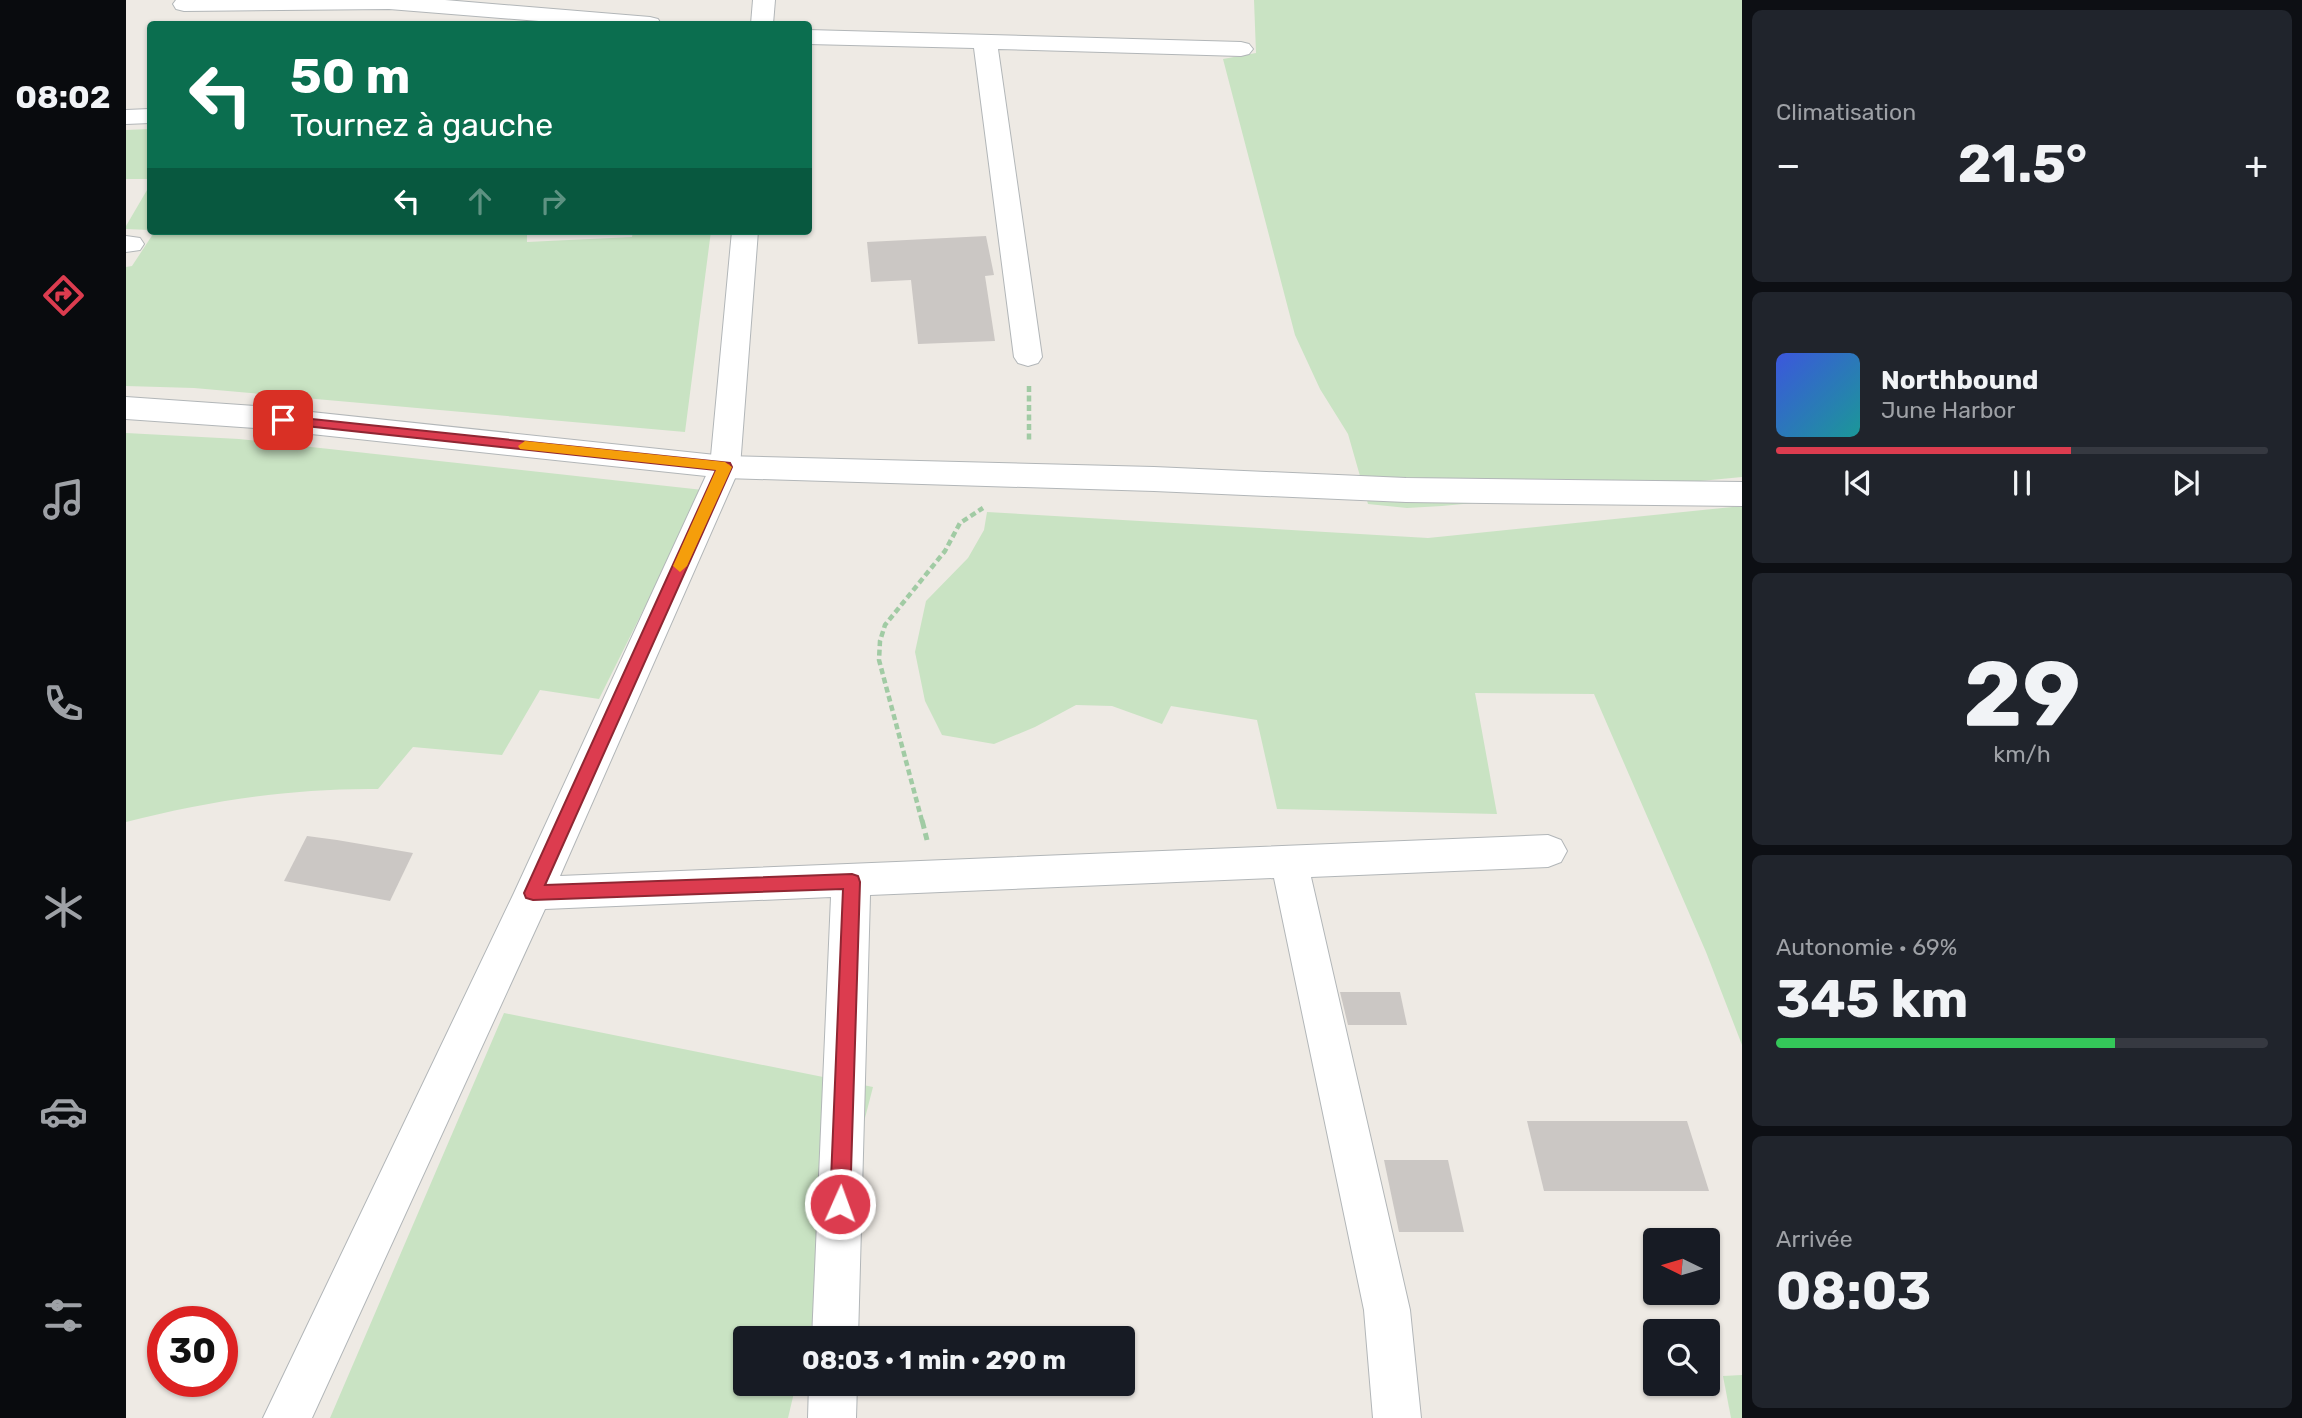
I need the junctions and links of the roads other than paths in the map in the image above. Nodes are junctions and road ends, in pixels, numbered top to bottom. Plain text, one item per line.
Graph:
1 (764, 0) edge
2 (184, 4) dead end
3 (560, 13) edge
4 (625, 21) edge
5 (762, 21) edge
6 (812, 37) edge
7 (985, 42) junction
8 (1241, 49) dead end
9 (126, 117) edge
10 (147, 117) edge
11 (745, 235) edge
12 (1028, 357) road end
13 (126, 408) edge
14 (725, 467) junction
15 (1742, 494) edge
16 (1548, 851) dead end
17 (1289, 862) junction
18 (852, 882) junction
19 (533, 893) junction
20 (835, 1326) edge
21 (833, 1396) edge
22 (287, 1418) edge
23 (832, 1418) edge
24 (1397, 1418) edge

1 - 5 street
2 - 3 street
3 - 4 street
6 - 7 street
7 - 8 street
7 - 12 street
9 - 10 street
11 - 14 street
13 - 14 street
14 - 15 street
14 - 19 street
16 - 17 street
17 - 18 street
17 - 24 street
18 - 19 street
18 - 20 street
19 - 22 street
21 - 23 street

